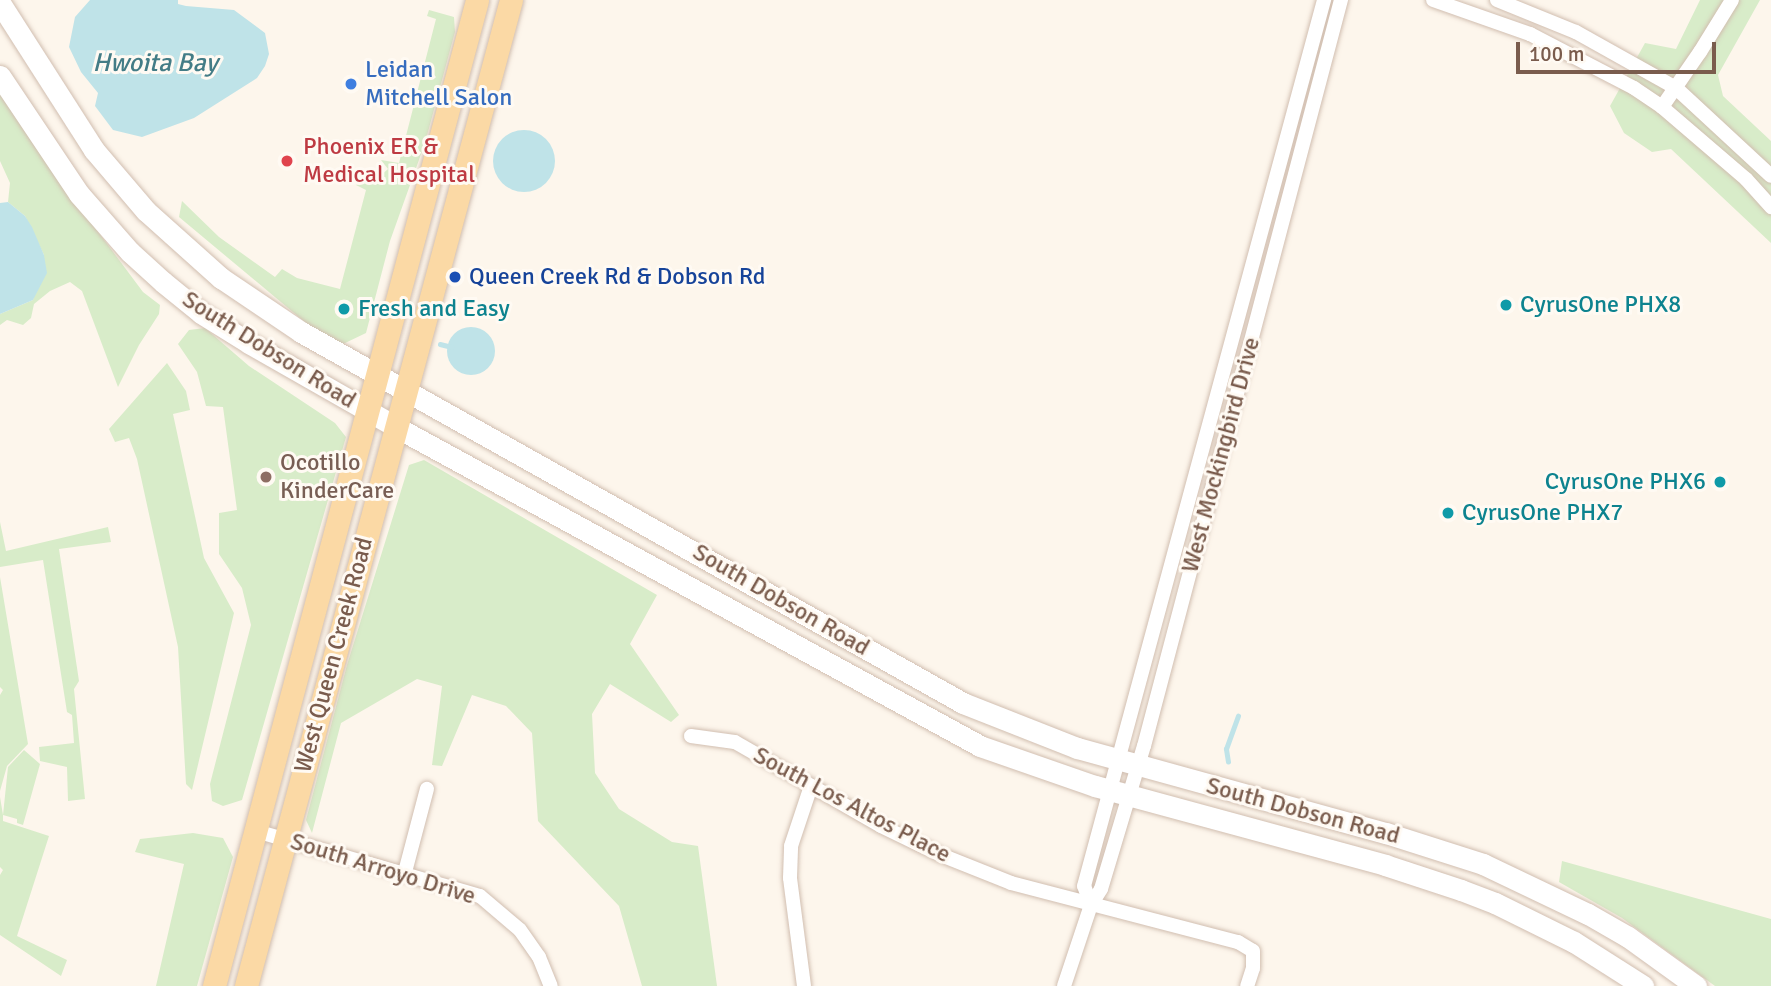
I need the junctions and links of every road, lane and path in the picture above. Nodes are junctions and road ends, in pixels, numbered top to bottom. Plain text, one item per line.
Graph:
1 (477, 0) edge
2 (510, 0) edge
3 (1324, 0) edge
4 (1341, 0) edge
5 (1433, 0) edge
6 (1497, 0) edge
7 (1732, 0) edge
8 (0, 3) edge
9 (0, 76) edge
10 (1676, 88) junction
11 (1661, 107) junction
12 (1771, 176) edge
13 (1771, 206) edge
14 (1238, 323) junction
15 (1255, 327) junction
16 (378, 374) junction
17 (405, 390) junction
18 (369, 411) junction
19 (396, 427) junction
20 (691, 736) dead end
21 (1129, 762) junction
22 (811, 786) junction
23 (427, 789) dead end
24 (1119, 793) junction
25 (256, 831) junction
26 (285, 839) junction
27 (405, 872) junction
28 (1091, 905) junction
29 (214, 986) edge
30 (246, 986) edge
31 (551, 986) edge
32 (804, 986) edge
33 (1064, 986) edge
34 (1247, 986) edge
35 (1643, 986) edge
36 (1696, 986) edge

1 - 16 main road, West Queen Creek Road
2 - 17 main road, West Queen Creek Road
3 - 14 street, West Mockingbird Drive
4 - 15 street, West Mockingbird Drive
5 - 11 street
6 - 10 street
7 - 10 street
8 - 16 main road, South Dobson Road
9 - 18 main road, South Dobson Road
10 - 11 street
10 - 12 street
11 - 13 street
14 - 15 street
14 - 21 street, West Mockingbird Drive
15 - 21 street, West Mockingbird Drive
16 - 17 main road, South Dobson Road
16 - 18 main road, West Queen Creek Road
17 - 19 main road, West Queen Creek Road
17 - 21 main road, South Dobson Road
18 - 19 main road, South Dobson Road
18 - 25 main road, West Queen Creek Road
19 - 24 main road, South Dobson Road
19 - 26 main road, West Queen Creek Road
20 - 22 street, South Los Altos Place
21 - 24 street, West Mockingbird Drive
21 - 36 main road, South Dobson Road
22 - 28 street, South Los Altos Place
22 - 32 street
23 - 27 street
24 - 28 street, West Mockingbird Drive
24 - 35 main road, South Dobson Road
25 - 26 street, South Arroyo Drive
25 - 29 main road, West Queen Creek Road
26 - 27 street, South Arroyo Drive
26 - 30 main road, West Queen Creek Road
27 - 31 street, South Arroyo Drive
28 - 33 street, West Mockingbird Drive
28 - 34 street, South Los Altos Place

